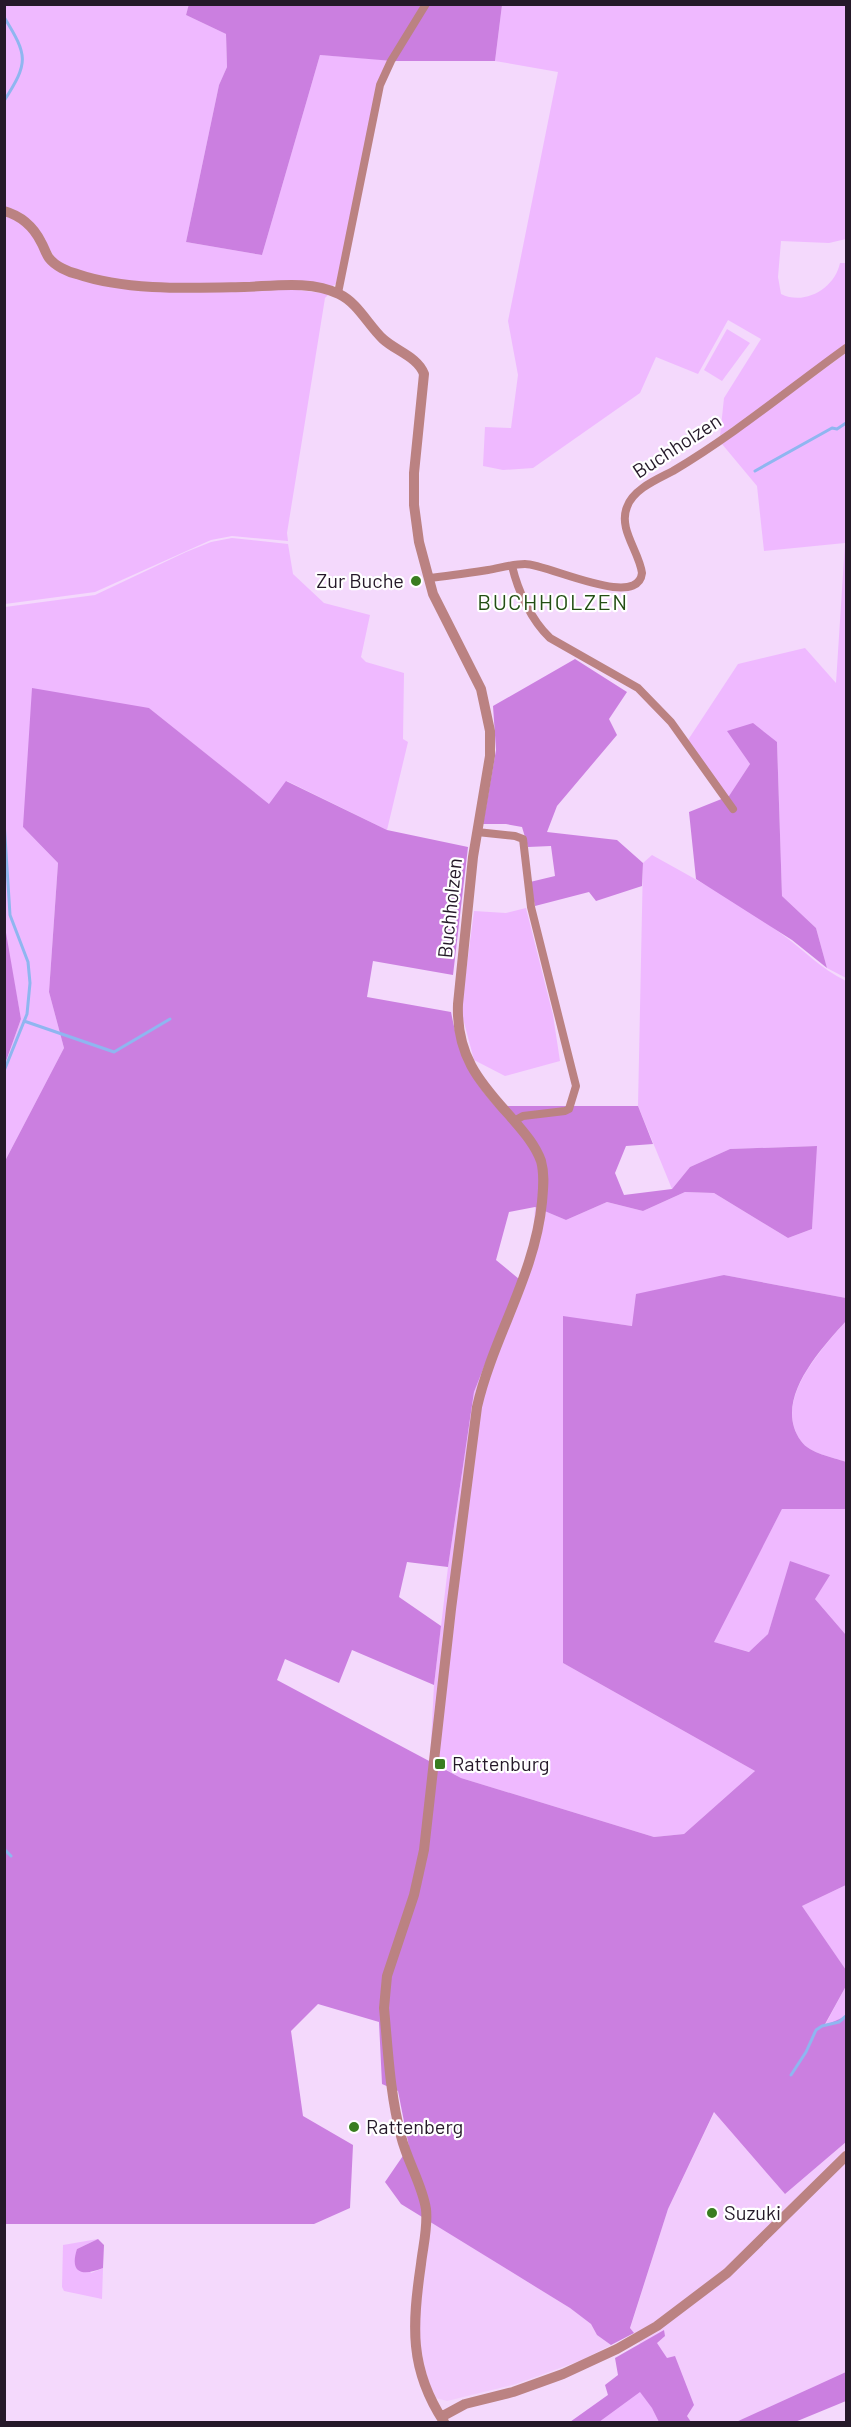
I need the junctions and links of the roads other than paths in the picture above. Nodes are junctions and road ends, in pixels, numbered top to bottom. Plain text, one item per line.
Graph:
1 (426, 4) edge
2 (4, 211) edge
3 (338, 293) junction
4 (846, 348) edge
5 (512, 566) junction
6 (429, 578) junction
7 (733, 810) dead end
8 (477, 832) junction
9 (514, 1121) junction
10 (846, 2156) edge
11 (442, 2420) edge

1 - 3 street
2 - 3 street
3 - 6 street, Buchholzen
4 - 5 street, Buchholzen
5 - 6 street, Buchholzen
5 - 7 street
6 - 8 street, Buchholzen
8 - 9 street, Buchholzen
8 - 9 street
9 - 11 street, Buchholzen
10 - 11 street

